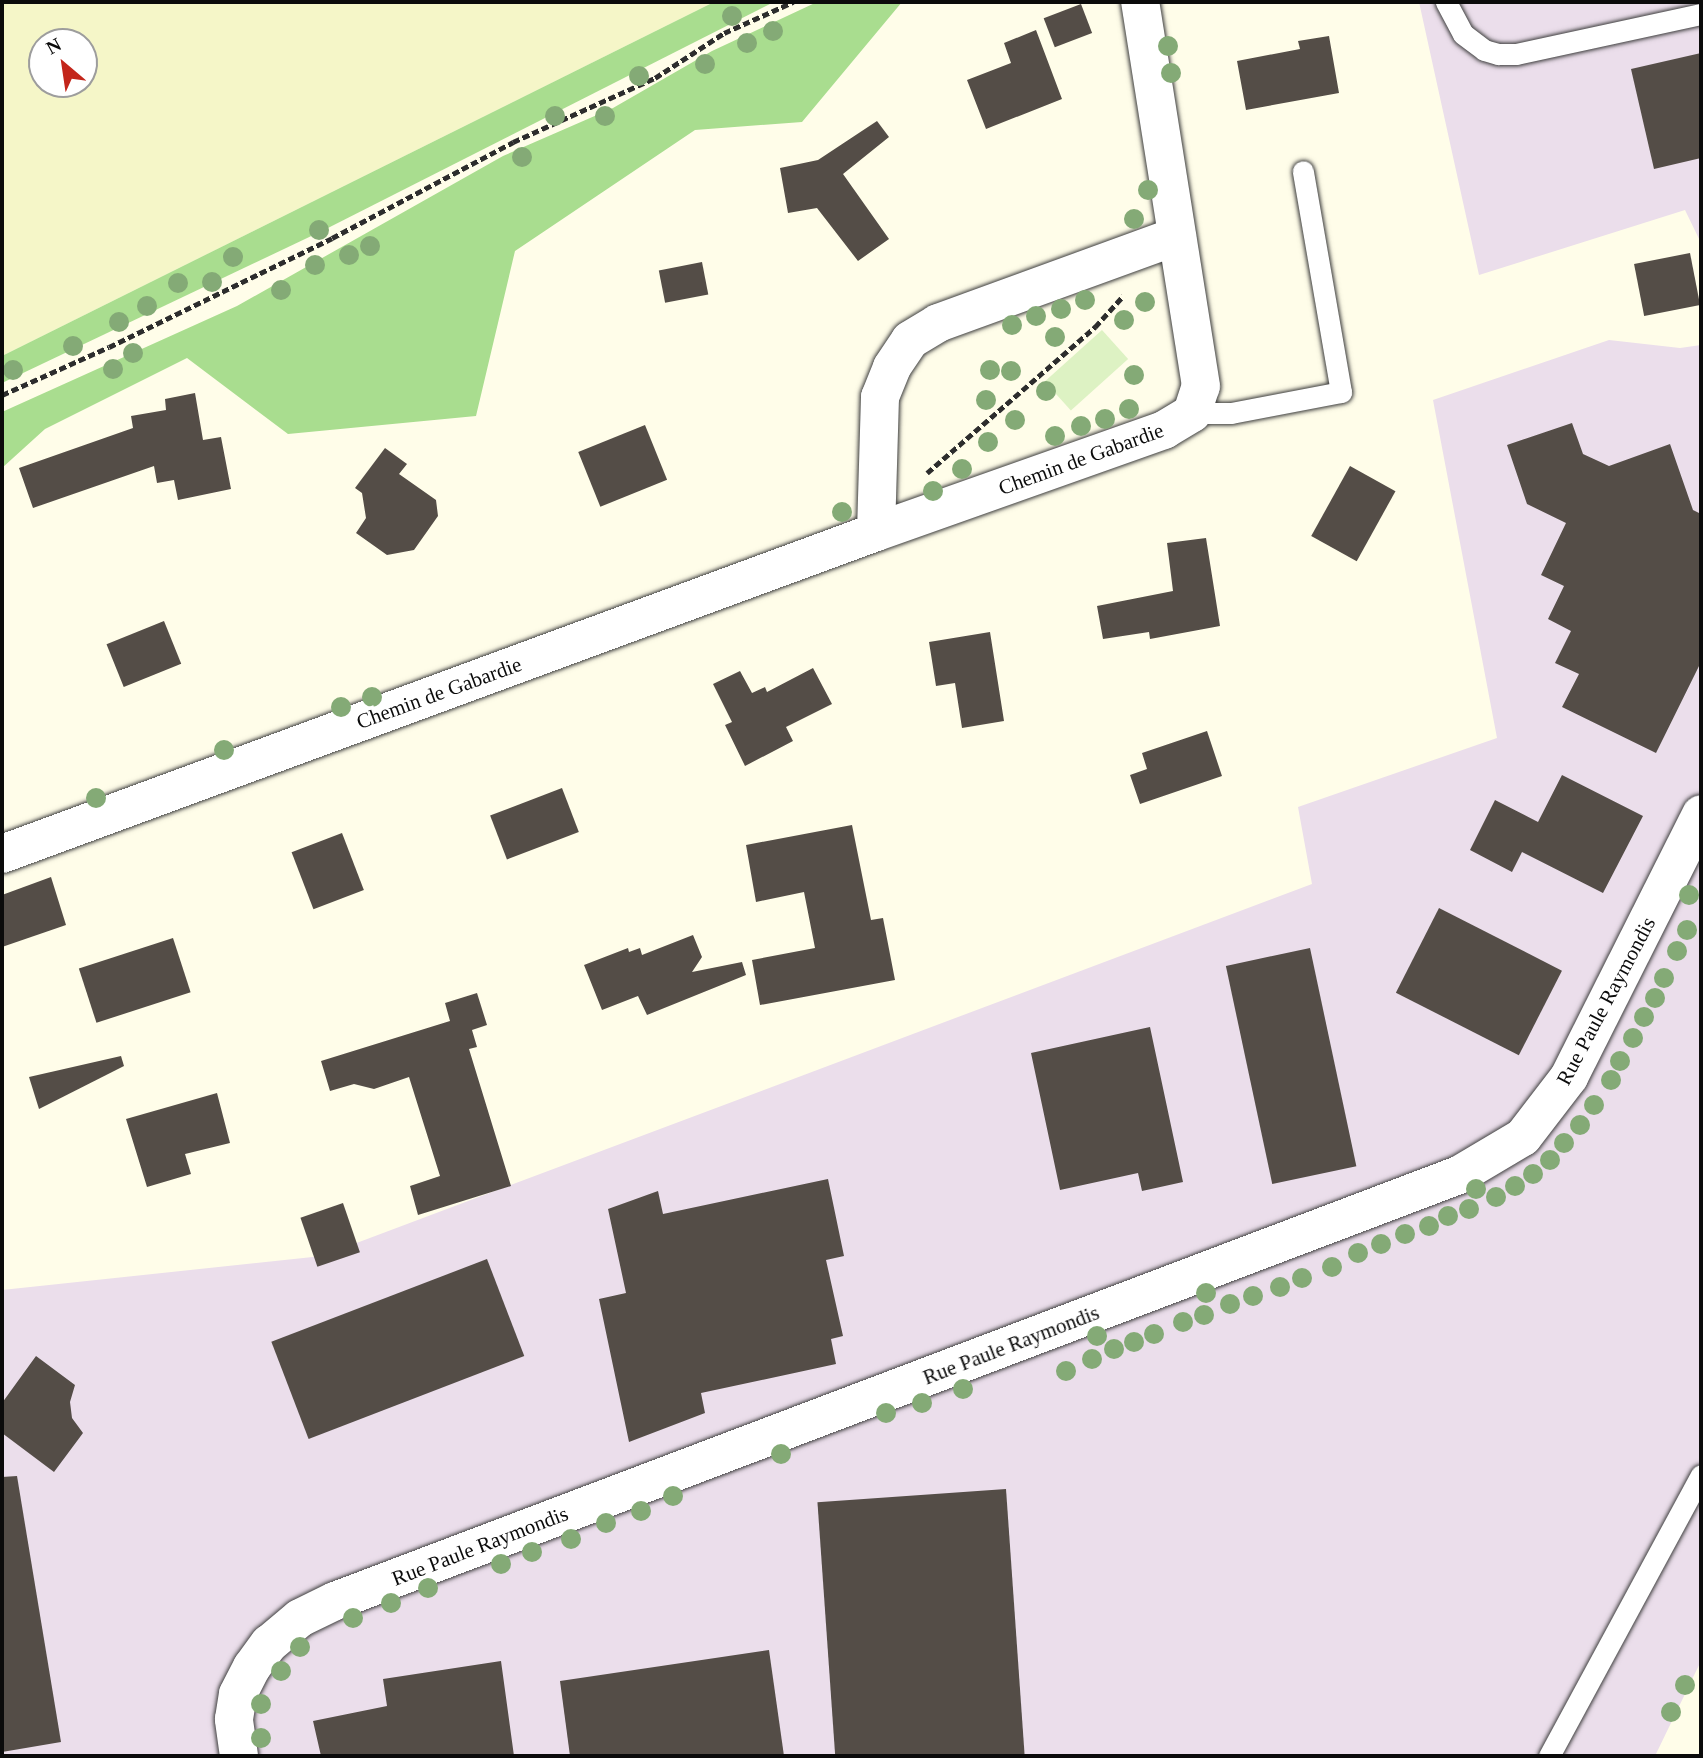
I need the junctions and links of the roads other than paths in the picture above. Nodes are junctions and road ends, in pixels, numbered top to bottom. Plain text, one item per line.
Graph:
1 (1140, 2) edge
2 (1446, 2) edge
3 (1701, 14) edge
4 (1303, 172) dead end
5 (1177, 236) junction
6 (1192, 413) junction
7 (876, 514) junction
8 (1701, 814) edge
9 (2, 854) edge
10 (1701, 1475) edge
11 (239, 1756) edge
12 (1549, 1756) edge

1 - 5 street
2 - 3 lane
4 - 6 lane
5 - 6 street
5 - 7 street
6 - 7 street, Chemin de Gabardie
7 - 9 street, Chemin de Gabardie
8 - 11 street, Rue Paule Raymondis
10 - 12 lane

